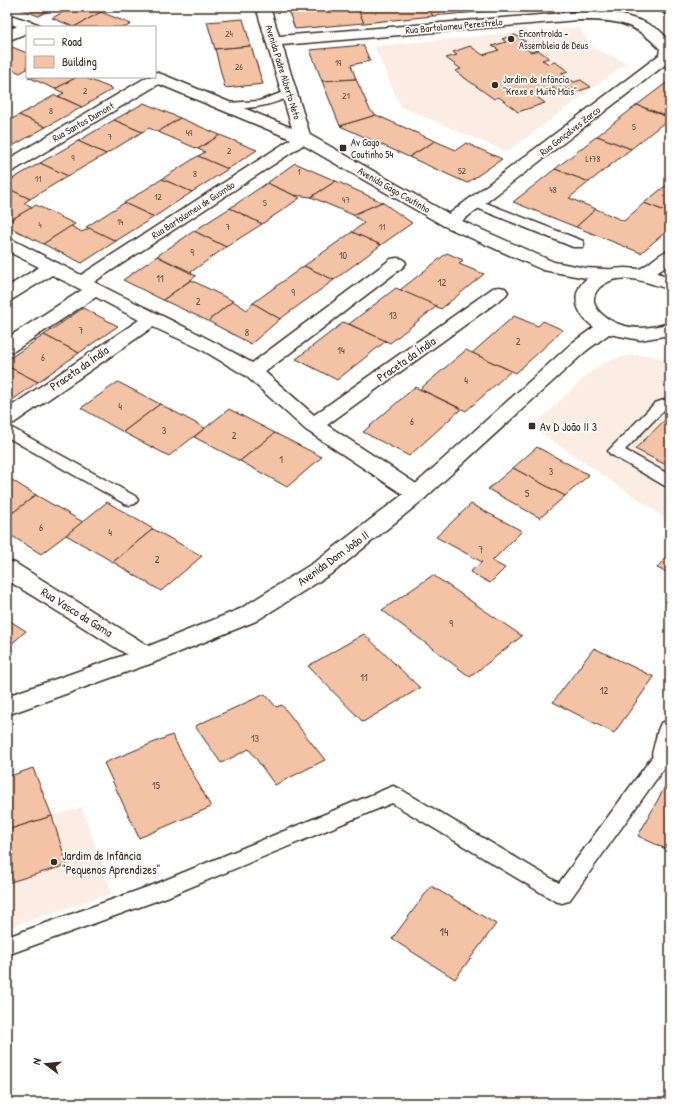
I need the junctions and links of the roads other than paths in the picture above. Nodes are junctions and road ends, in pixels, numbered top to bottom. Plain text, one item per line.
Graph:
1 (263, 7) edge
2 (665, 7) edge
3 (670, 11) edge
4 (7, 18) edge
5 (31, 26) edge
6 (26, 28) edge
7 (654, 33) joint
8 (7, 37) edge
9 (274, 41) junction
10 (157, 77) edge
11 (155, 78) edge
12 (289, 93) junction
13 (228, 106) junction
14 (303, 138) junction
15 (7, 167) edge
16 (476, 203) junction
17 (450, 222) junction
18 (7, 244) edge
19 (578, 244) dead end
20 (670, 255) edge
21 (397, 263) dead end
22 (52, 266) junction
23 (616, 274) junction
24 (644, 274) junction
25 (670, 284) edge
26 (89, 286) junction
27 (499, 292) dead end
28 (7, 295) edge
29 (152, 319) junction
30 (607, 326) junction
31 (666, 333) edge
32 (7, 347) edge
33 (253, 372) junction
34 (670, 403) edge
35 (7, 418) edge
36 (312, 425) junction
37 (7, 431) edge
38 (670, 482) edge
39 (417, 494) junction
40 (130, 500) dead end
41 (7, 569) edge
42 (147, 656) junction
43 (7, 706) edge
44 (670, 730) edge
45 (667, 755) edge
46 (7, 946) edge

1 - 9 street, Avenida Padre Alberto Neto
2 - 3 street
4 - 5 street
6 - 8 street
7 - 9 street, Rua Bartolomeu Perestrelo
7 - 16 street, Rua Gonçalves Zarco
9 - 12 street, Avenida Padre Alberto Neto
10 - 13 street, Avenida Gago Coutinho
11 - 15 street, Rua Santos Dumont
12 - 13 lane
12 - 14 street, Avenida Padre Alberto Neto
13 - 14 street, Avenida Gago Coutinho
14 - 17 street, Avenida Gago Coutinho
14 - 26 street, Rua Bartolomeu de Gusmão
16 - 17 street, Rua Gonçalves Zarco
16 - 19 lane
17 - 23 street, Avenida Gago Coutinho
18 - 22 street
20 - 24 street
21 - 33 street
22 - 26 street
22 - 28 street
23 - 24 street
23 - 30 street
24 - 25 street
26 - 29 street
26 - 32 street, Rua Bartolomeu de Gusmão
27 - 36 street, Praceta da Índia
29 - 33 street
29 - 35 street, Praceta da Índia
30 - 31 street
30 - 39 street, Avenida Dom João II
33 - 36 street
34 - 38 lane
36 - 39 street
37 - 40 lane
39 - 42 street, Avenida Dom João II
41 - 42 street, Rua Vasco da Gama
42 - 43 street, Avenida Dom João II
44 - 45 street
45 - 46 lane

